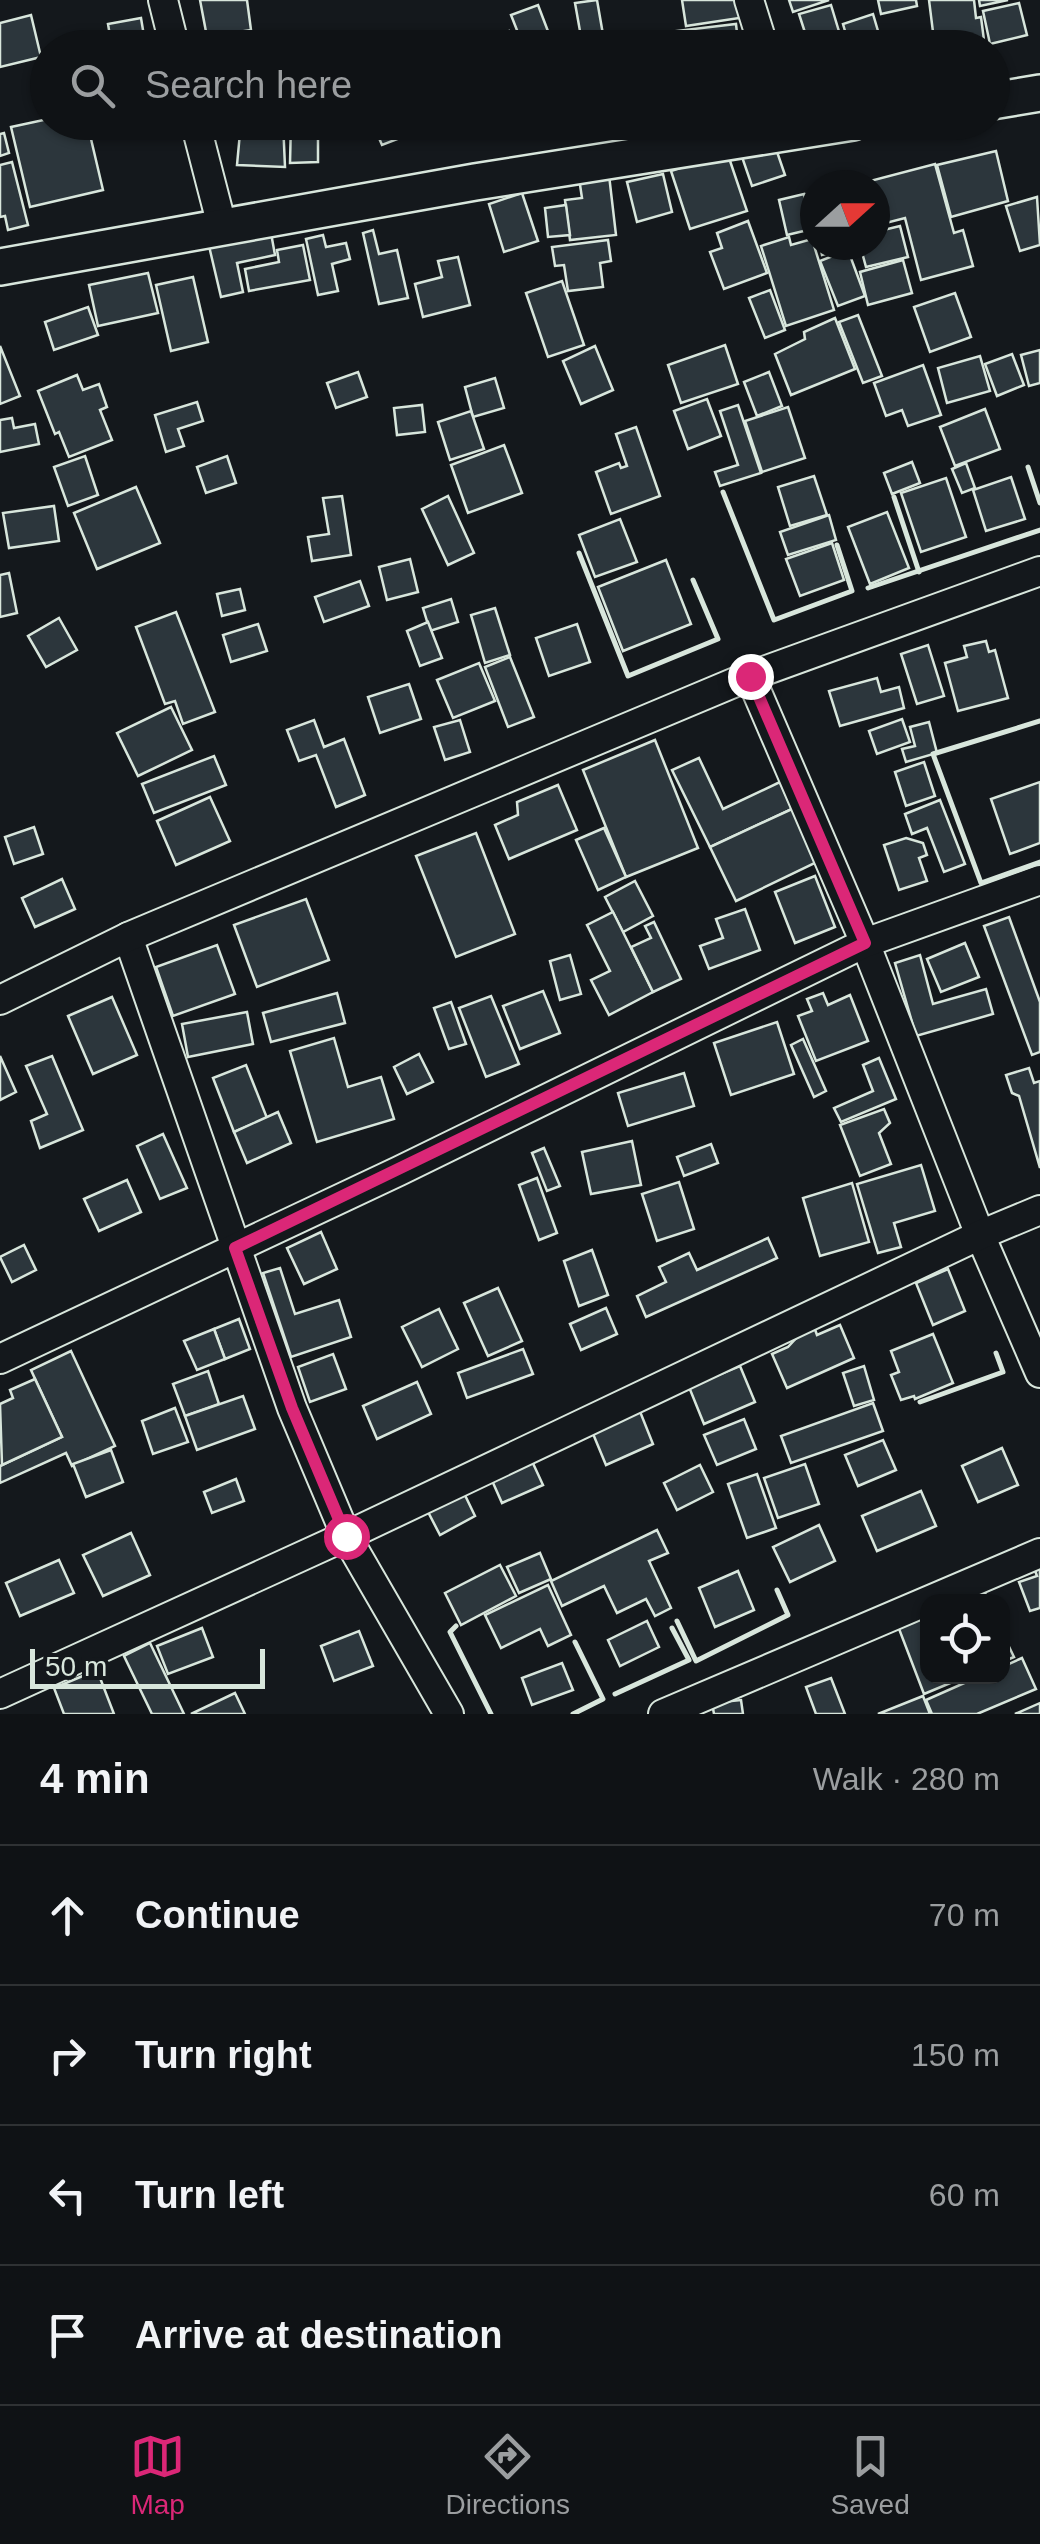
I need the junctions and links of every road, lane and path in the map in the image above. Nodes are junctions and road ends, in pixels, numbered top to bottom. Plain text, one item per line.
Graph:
1 (163, 0) edge
2 (749, 0) edge
3 (171, 30) edge
4 (758, 30) edge
5 (1040, 93) edge
6 (1010, 97) edge
7 (200, 140) edge
8 (715, 140) edge
9 (222, 226) junction
10 (0, 267) edge
11 (1040, 571) edge
12 (750, 676) junction
13 (1040, 880) edge
14 (128, 937) junction
15 (865, 943) junction
16 (0, 1000) edge
17 (1040, 1210) edge
18 (980, 1235) junction
19 (235, 1248) junction
20 (0, 1360) edge
21 (1040, 1373) edge
22 (346, 1536) junction
23 (1040, 1552) edge
24 (0, 1694) edge
25 (449, 1714) edge
26 (663, 1714) edge

1 - 3 street
2 - 4 street
5 - 6 street
7 - 9 street
8 - 9 street
9 - 10 street
11 - 12 street
12 - 14 street
12 - 15 street
13 - 15 street
14 - 16 street
14 - 19 street
15 - 18 street
15 - 19 street
17 - 18 street
18 - 21 street
18 - 22 street
19 - 20 street
19 - 22 street
22 - 24 street
22 - 25 street
23 - 26 street

